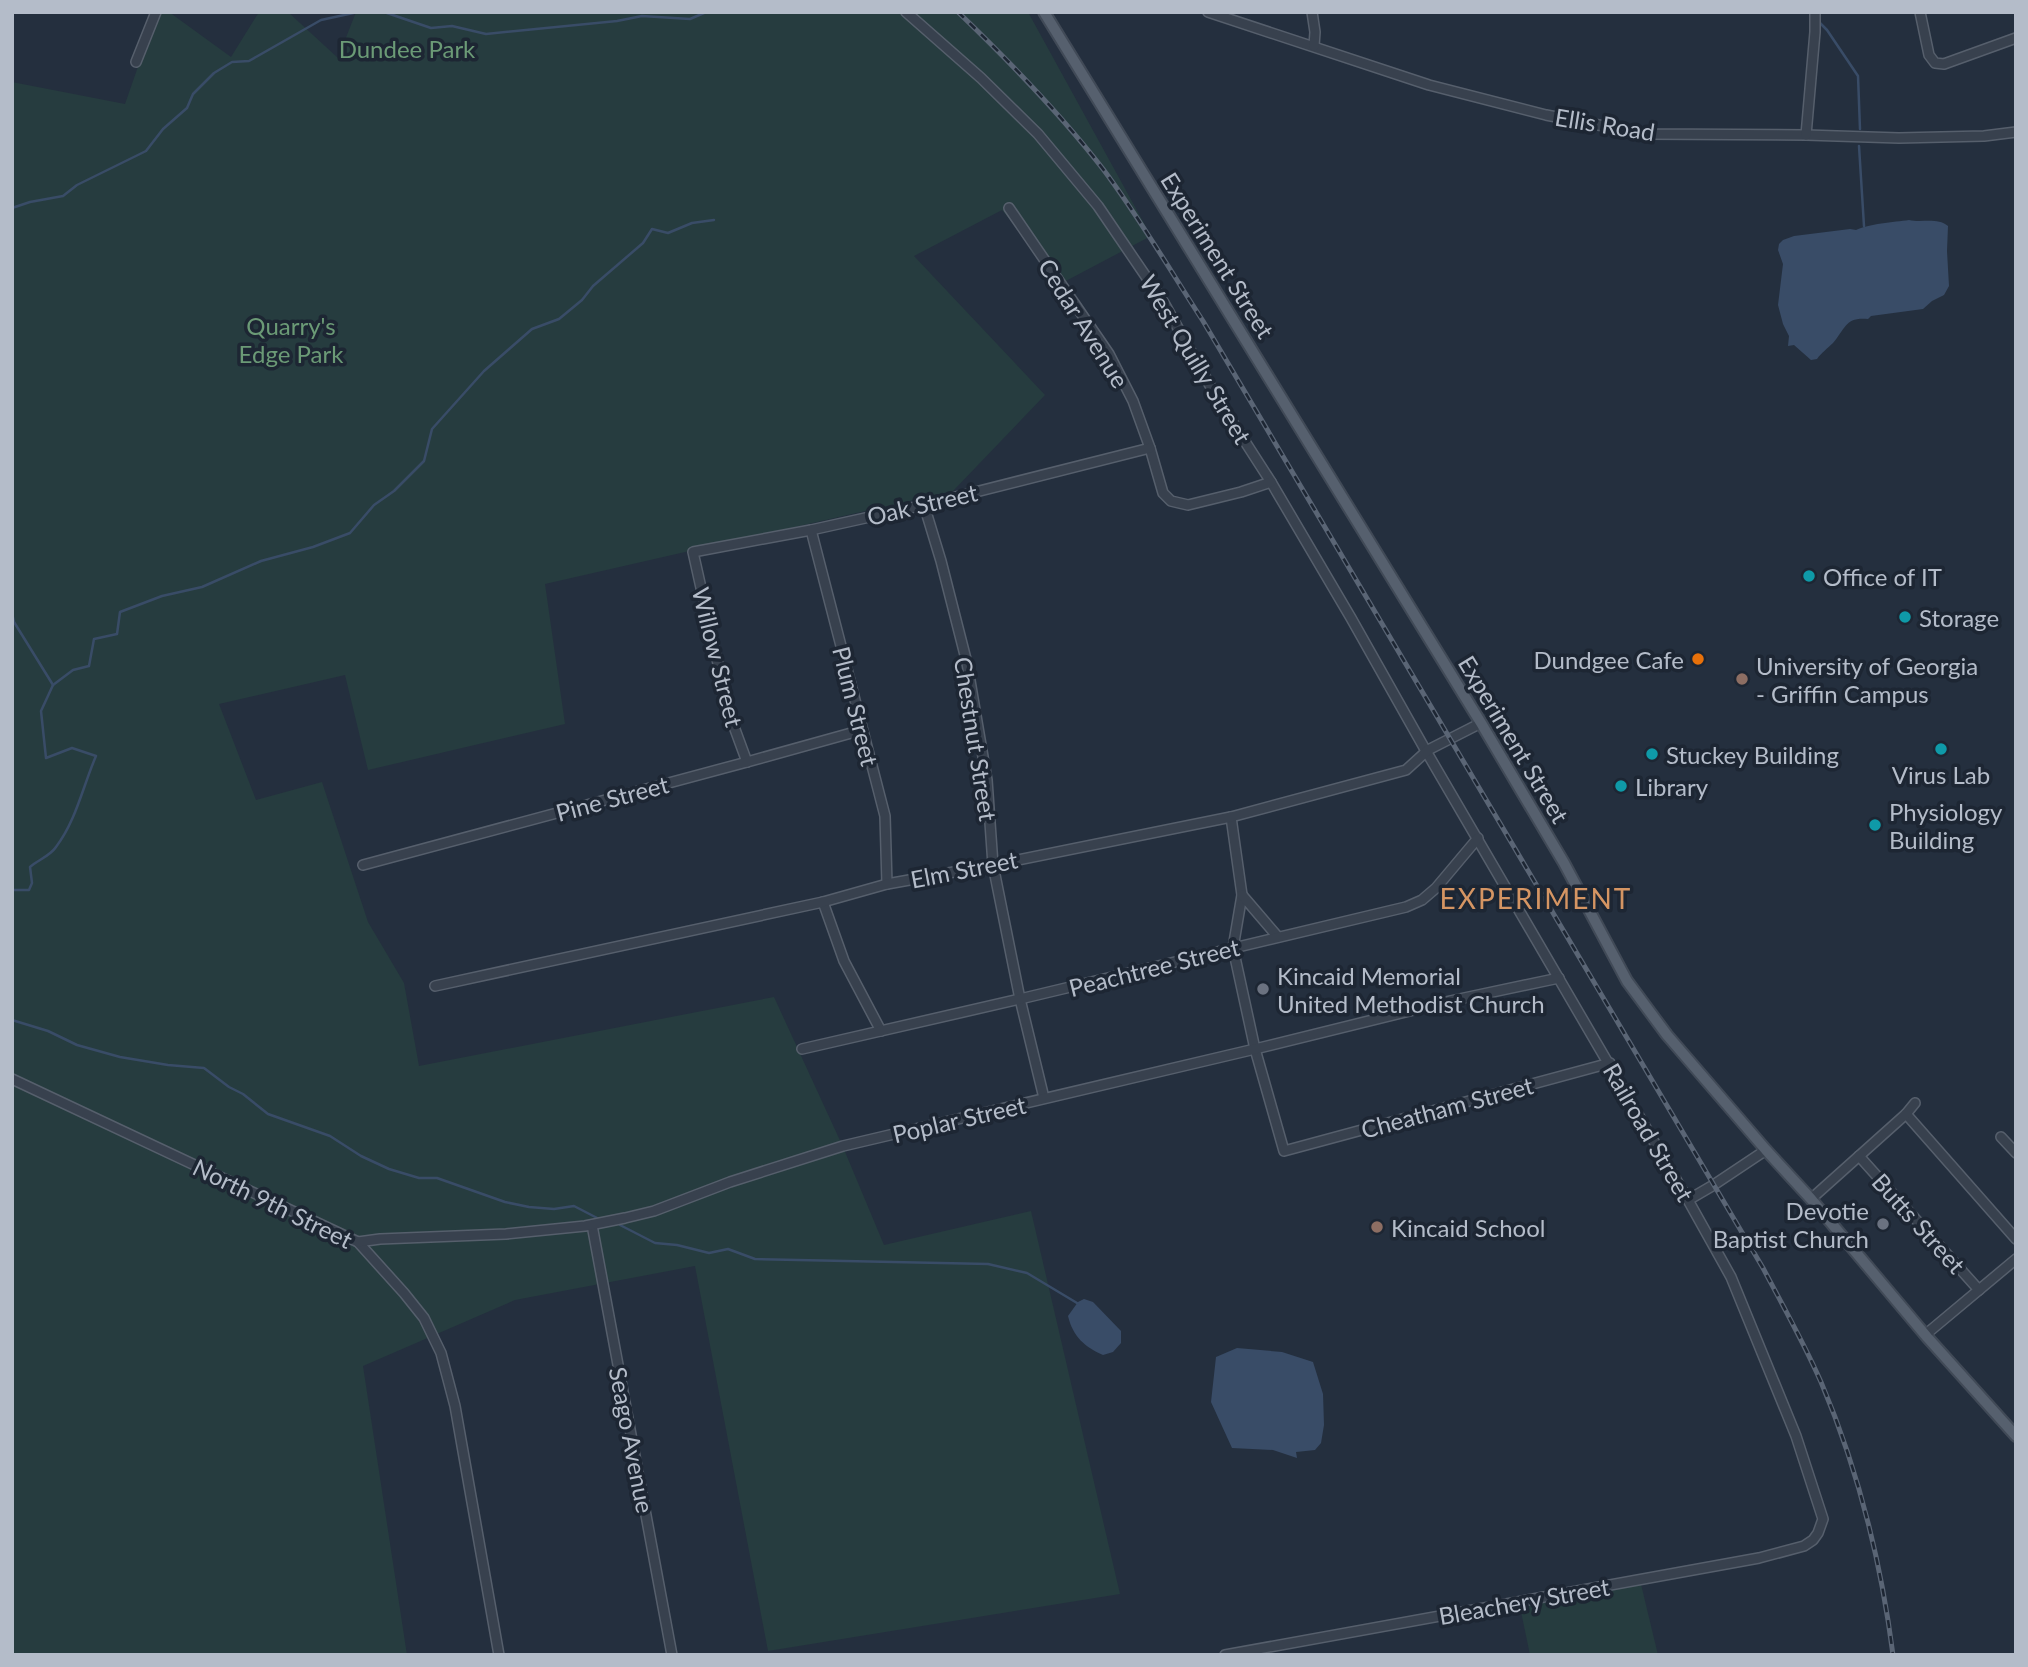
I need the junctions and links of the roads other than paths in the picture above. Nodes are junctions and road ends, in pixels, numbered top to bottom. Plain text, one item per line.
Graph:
1 (156, 12) edge
2 (906, 12) edge
3 (1044, 12) edge
4 (1208, 12) edge
5 (1312, 12) edge
6 (1815, 12) edge
7 (1920, 12) edge
8 (2016, 38) edge
9 (1314, 46) junction
10 (136, 62) dead end
11 (2016, 132) edge
12 (1806, 135) junction
13 (1009, 208) dead end
14 (1150, 448) junction
15 (1271, 482) junction
16 (924, 505) junction
17 (811, 530) junction
18 (693, 551) joint
19 (1481, 723) junction
20 (862, 730) junction
21 (1426, 751) junction
22 (747, 762) junction
23 (1231, 817) junction
24 (1478, 838) junction
25 (363, 865) dead end
26 (993, 865) junction
27 (887, 884) junction
28 (1242, 895) junction
29 (823, 902) junction
30 (1278, 937) junction
31 (1233, 948) junction
32 (1559, 978) junction
33 (435, 986) dead end
34 (1020, 999) junction
35 (881, 1031) junction
36 (802, 1049) dead end
37 (1255, 1049) junction
38 (1609, 1063) junction
39 (12, 1079) edge
40 (1044, 1098) junction
41 (1915, 1103) dead end
42 (1906, 1114) junction
43 (2001, 1137) dead end
44 (1766, 1150) junction
45 (2016, 1153) edge
46 (1859, 1156) junction
47 (1811, 1199) junction
48 (1688, 1200) junction
49 (592, 1225) junction
50 (2016, 1239) edge
51 (358, 1242) junction
52 (2016, 1259) edge
53 (1979, 1290) junction
54 (1925, 1335) junction
55 (2014, 1431) edge
56 (1818, 1533) joint
57 (499, 1655) edge
58 (672, 1655) edge
59 (1225, 1655) edge

1 - 10 street
2 - 15 street, West Quilly Street
3 - 19 main road, Experiment Street
4 - 9 street, Ellis Road
5 - 9 street
6 - 12 street
7 - 8 street
9 - 12 street, Ellis Road
11 - 12 street, Ellis Road
13 - 14 street, Cedar Avenue
14 - 15 street, Cedar Avenue
14 - 16 street, Oak Street
15 - 21 street, West Quilly Street
16 - 17 street, Oak Street
16 - 26 street, Chestnut Street
17 - 18 street, Oak Street
17 - 20 street, Plum Street
18 - 22 street, Willow Street
19 - 21 street, Elm Street
19 - 44 main road, Experiment Street
20 - 22 street, Pine Street
20 - 27 street, Plum Street
21 - 23 street, Elm Street
21 - 24 street, Railroad Street
22 - 25 street, Pine Street
23 - 26 street, Elm Street
23 - 28 street
24 - 30 street, Peachtree Street
24 - 32 street, Railroad Street
26 - 27 street, Elm Street
26 - 34 street, Chestnut Street
27 - 29 street, Elm Street
28 - 30 street
28 - 31 street
29 - 33 street, Elm Street
29 - 35 street
30 - 31 street, Peachtree Street
31 - 34 street, Peachtree Street
31 - 37 street
32 - 37 street, Poplar Street
32 - 38 street, Railroad Street
34 - 35 street, Peachtree Street
34 - 40 street, Chestnut Street
35 - 36 street, Peachtree Street
37 - 38 street, Cheatham Street
37 - 40 street, Poplar Street
38 - 48 street, Railroad Street
39 - 51 street, North 9th Street
40 - 49 street, Poplar Street
41 - 42 street
42 - 46 street
42 - 50 street
43 - 45 street
44 - 47 main road, Experiment Street
44 - 48 street
46 - 47 street
46 - 53 street, Butts Street
47 - 54 main road, Experiment Street
48 - 56 street, Railroad Street
49 - 51 street, Poplar Street
49 - 58 street, Seago Avenue
51 - 57 street, North 9th Street
52 - 53 street
53 - 54 street
54 - 55 main road, Experiment Street
56 - 59 street, Bleachery Street

